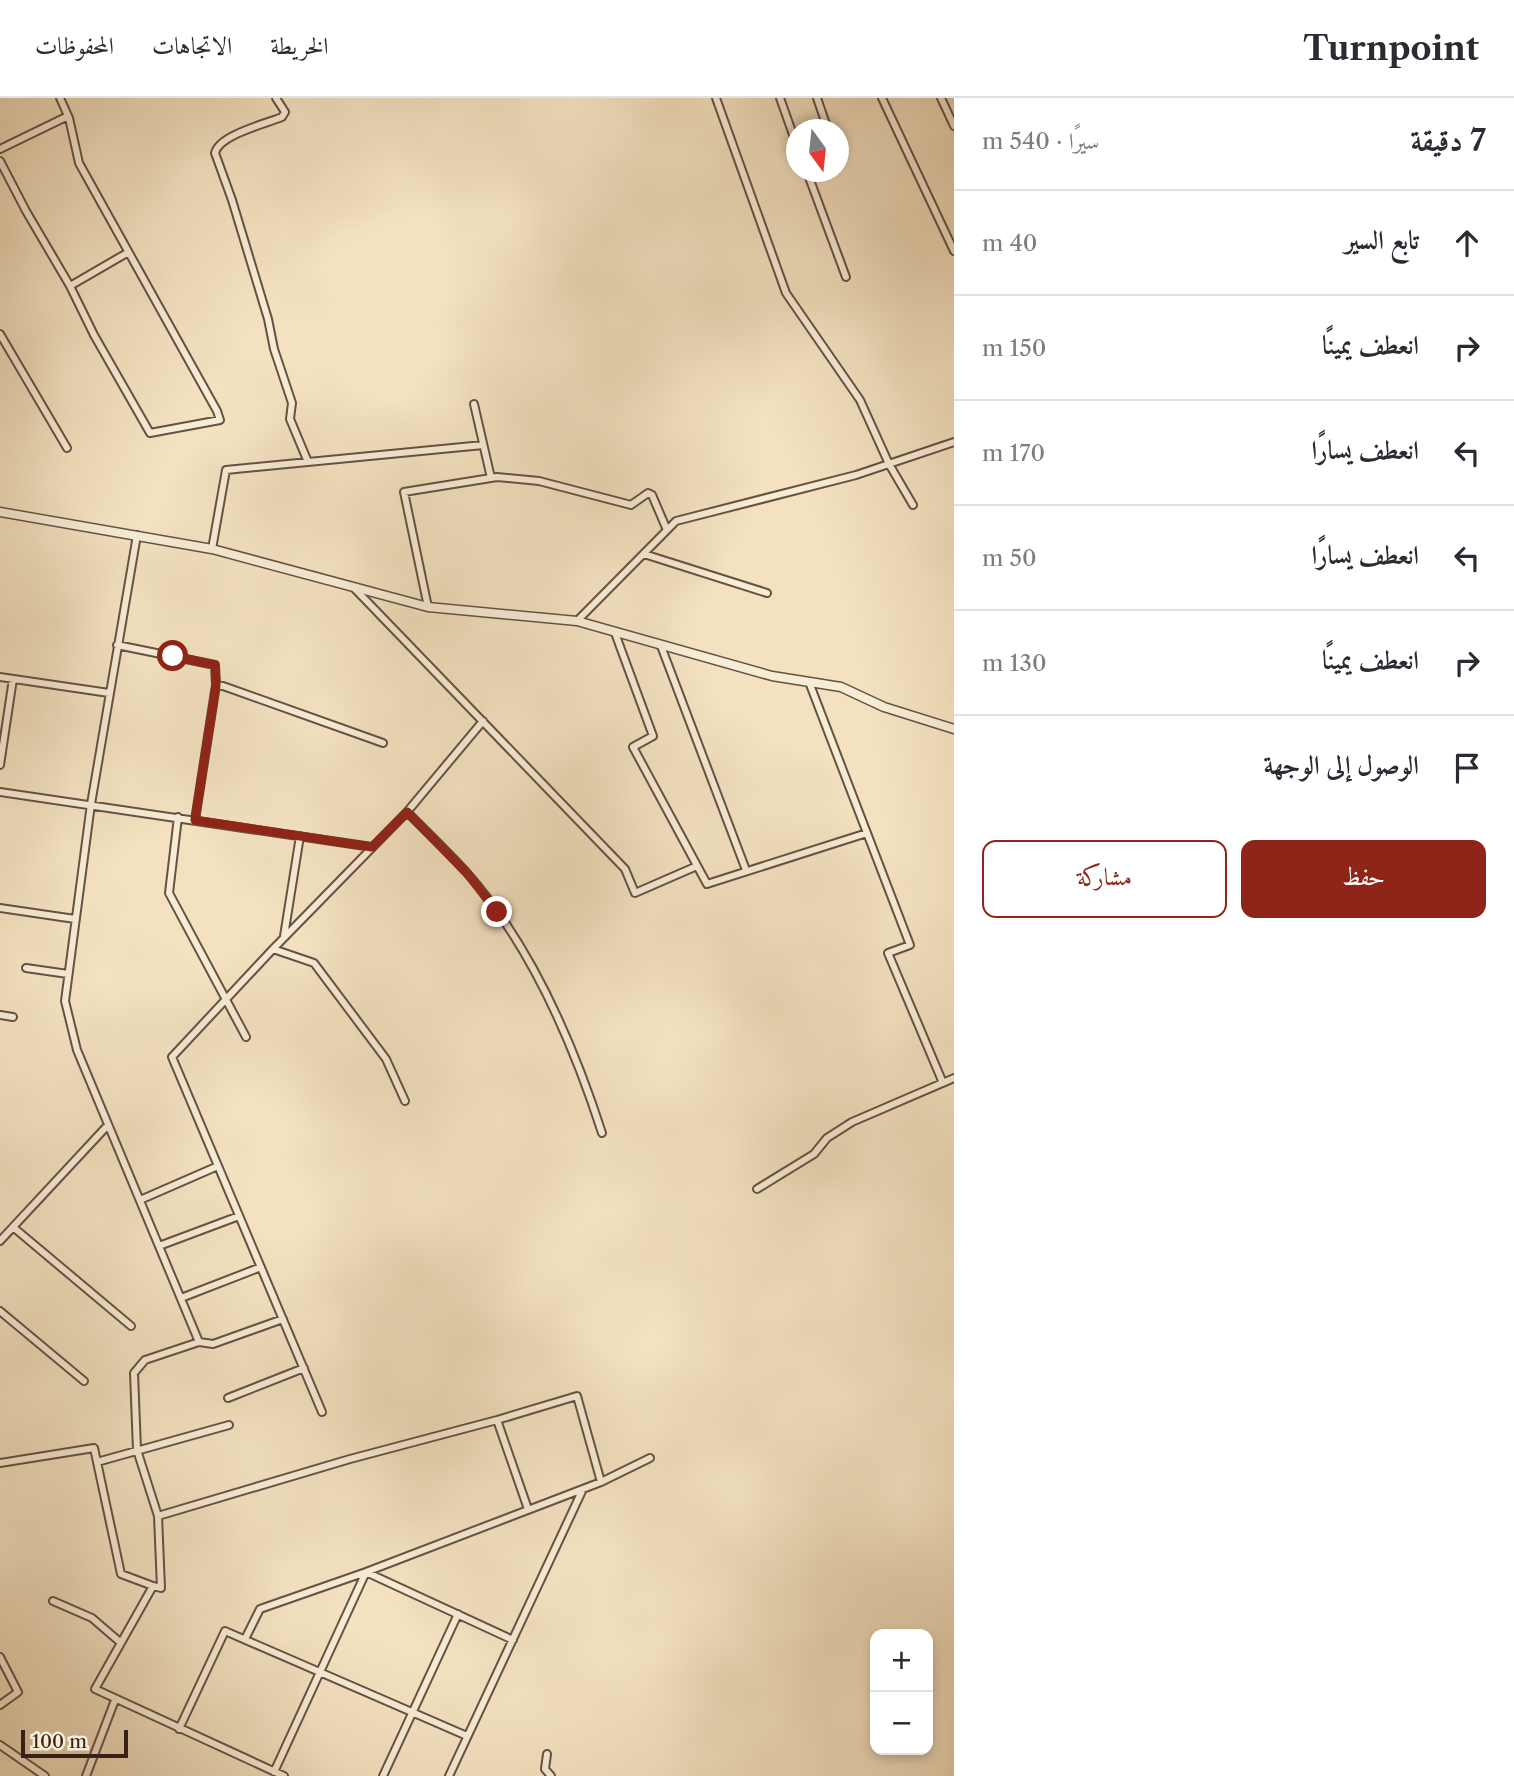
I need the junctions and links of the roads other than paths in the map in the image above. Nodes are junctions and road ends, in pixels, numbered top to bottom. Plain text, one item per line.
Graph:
1 (60, 98) edge
2 (276, 98) edge
3 (716, 98) edge
4 (780, 98) edge
5 (817, 98) edge
6 (882, 98) edge
7 (941, 98) edge
8 (68, 116) junction
9 (787, 119) edge
10 (824, 119) edge
11 (954, 126) edge
12 (0, 149) edge
13 (0, 161) edge
14 (811, 182) edge
15 (954, 251) edge
16 (127, 253) junction
17 (846, 277) dead end
18 (70, 286) junction
19 (0, 334) edge
20 (474, 404) dead end
21 (954, 442) edge
22 (483, 444) junction
23 (67, 448) dead end
24 (309, 462) junction
25 (889, 464) junction
26 (491, 478) junction
27 (913, 505) dead end
28 (0, 512) edge
29 (667, 530) junction
30 (137, 535) junction
31 (212, 549) junction
32 (643, 554) junction
33 (354, 587) junction
34 (767, 593) dead end
35 (428, 607) junction
36 (578, 621) junction
37 (615, 633) junction
38 (117, 646) junction
39 (661, 646) junction
40 (0, 677) edge
41 (13, 679) junction
42 (809, 682) junction
43 (216, 685) junction
44 (109, 693) junction
45 (483, 721) junction
46 (954, 729) edge
47 (383, 743) dead end
48 (0, 765) edge
49 (0, 792) edge
50 (90, 804) junction
51 (407, 812) junction
52 (178, 817) junction
53 (195, 820) junction
54 (867, 833) junction
55 (300, 836) junction
56 (372, 847) junction
57 (697, 866) junction
58 (746, 870) junction
59 (0, 908) edge
60 (75, 919) junction
61 (284, 938) junction
62 (273, 949) junction
63 (26, 968) dead end
64 (68, 974) junction
65 (226, 1000) junction
66 (0, 1015) edge
67 (13, 1017) dead end
68 (246, 1037) dead end
69 (954, 1078) edge
70 (943, 1083) junction
71 (405, 1101) dead end
72 (108, 1125) junction
73 (601, 1133) dead end
74 (218, 1166) junction
75 (757, 1189) dead end
76 (140, 1200) junction
77 (239, 1216) junction
78 (13, 1227) junction
79 (0, 1241) edge
80 (159, 1246) junction
81 (261, 1267) junction
82 (181, 1298) junction
83 (0, 1311) edge
84 (283, 1319) junction
85 (131, 1326) dead end
86 (199, 1342) junction
87 (304, 1368) junction
88 (84, 1381) dead end
89 (228, 1398) dead end
90 (322, 1412) dead end
91 (497, 1420) junction
92 (229, 1425) dead end
93 (136, 1450) junction
94 (650, 1458) dead end
95 (97, 1462) junction
96 (0, 1463) edge
97 (601, 1482) junction
98 (584, 1489) junction
99 (528, 1509) junction
100 (158, 1516) junction
101 (366, 1572) junction
102 (153, 1586) junction
103 (53, 1601) dead end
104 (458, 1614) junction
105 (245, 1639) junction
106 (513, 1640) junction
107 (121, 1643) junction
108 (0, 1657) edge
109 (320, 1672) junction
110 (115, 1700) junction
111 (0, 1705) edge
112 (412, 1712) junction
113 (179, 1729) junction
114 (467, 1736) junction
115 (0, 1745) edge
116 (547, 1754) dead end
117 (274, 1772) junction
118 (45, 1776) edge
119 (86, 1776) edge
120 (284, 1776) edge
121 (383, 1776) edge
122 (449, 1776) edge
123 (551, 1776) edge

1 - 8 street
2 - 24 street
3 - 25 street
4 - 9 street
5 - 10 street
6 - 15 street
7 - 11 street
8 - 12 street
8 - 16 street
13 - 18 street
14 - 17 street
16 - 18 street
16 - 18 street
19 - 23 street
20 - 22 street
21 - 25 street
22 - 24 street
22 - 26 street
24 - 31 street
25 - 27 street
25 - 29 street
26 - 29 street
26 - 35 street
28 - 30 street
29 - 32 street
30 - 31 street
30 - 38 street
31 - 33 street
32 - 34 street
32 - 36 street
33 - 35 street
33 - 45 street
35 - 36 street
36 - 37 street
37 - 39 street
37 - 57 street
38 - 43 street
38 - 44 street
39 - 42 street
39 - 58 street
40 - 41 street
41 - 44 street
41 - 48 street
42 - 46 street
42 - 54 street
43 - 47 street
43 - 53 street
44 - 50 street
45 - 51 street
45 - 57 street
49 - 50 street
50 - 52 street
50 - 60 street
51 - 56 street
51 - 73 street
52 - 53 street
52 - 65 street
53 - 55 street
54 - 58 street
54 - 70 street
55 - 56 street
55 - 61 street
56 - 61 street
57 - 58 street
59 - 60 street
60 - 64 street
61 - 62 street
62 - 65 street
62 - 71 street
63 - 64 street
64 - 72 street
65 - 68 street
65 - 74 street
66 - 67 street
69 - 70 street
70 - 75 street
72 - 76 street
72 - 78 street
74 - 76 street
74 - 77 street
76 - 80 street
77 - 80 street
77 - 81 street
78 - 79 street
78 - 85 street
80 - 82 street
81 - 82 street
81 - 84 street
82 - 86 street
83 - 88 street
84 - 86 street
84 - 87 street
86 - 93 street
87 - 89 street
87 - 90 street
91 - 97 street
91 - 99 street
91 - 100 street
92 - 93 street
93 - 95 street
93 - 100 street
94 - 97 street
95 - 96 street
95 - 102 street
97 - 98 street
98 - 99 street
98 - 106 street
99 - 101 street
100 - 102 street
101 - 104 street
101 - 105 street
101 - 109 street
102 - 107 street
103 - 107 street
104 - 106 street
104 - 112 street
105 - 109 street
105 - 113 street
106 - 114 street
107 - 110 street
108 - 111 street
109 - 112 street
109 - 117 street
110 - 113 street
110 - 119 street
112 - 114 street
112 - 121 street
113 - 117 street
114 - 122 street
115 - 118 street
116 - 123 street
117 - 120 street

